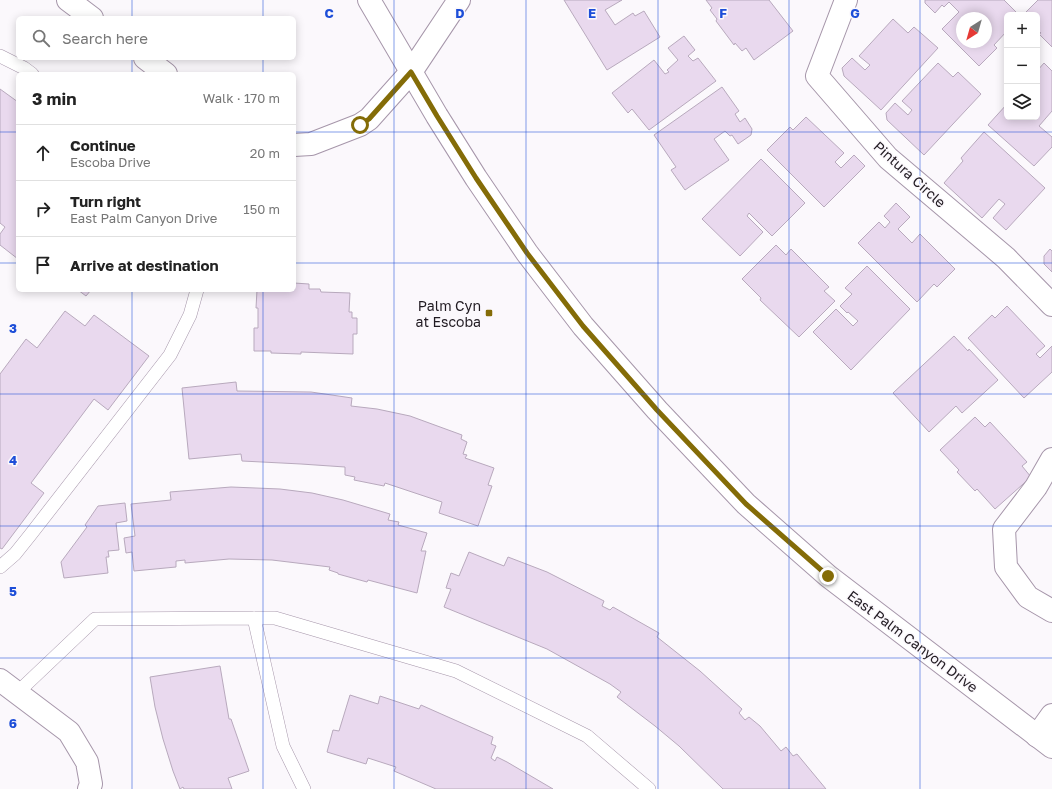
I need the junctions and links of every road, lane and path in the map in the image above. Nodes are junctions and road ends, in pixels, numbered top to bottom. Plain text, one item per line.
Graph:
1 (68, 0) edge
2 (370, 0) edge
3 (459, 0) edge
4 (846, 0) edge
5 (89, 16) edge
6 (0, 56) edge
7 (148, 60) edge
8 (29, 72) edge
9 (163, 72) edge
10 (411, 72) junction
11 (296, 145) edge
12 (196, 292) edge
13 (1052, 305) edge
14 (1052, 459) edge
15 (0, 567) edge
16 (1052, 611) edge
17 (254, 618) junction
18 (0, 680) edge
19 (17, 693) junction
20 (1052, 715) edge
21 (1044, 741) edge
22 (89, 789) edge
23 (304, 789) edge
24 (649, 789) edge

1 - 5 street
2 - 10 street, East Palm Canyon Drive
3 - 10 street
4 - 13 street, Pintura Circle
6 - 8 lane
7 - 9 street
10 - 11 street
10 - 21 street, East Palm Canyon Drive
12 - 15 lane
14 - 16 street
17 - 19 lane
17 - 23 lane
17 - 24 lane
18 - 19 street
19 - 22 street
20 - 21 street

